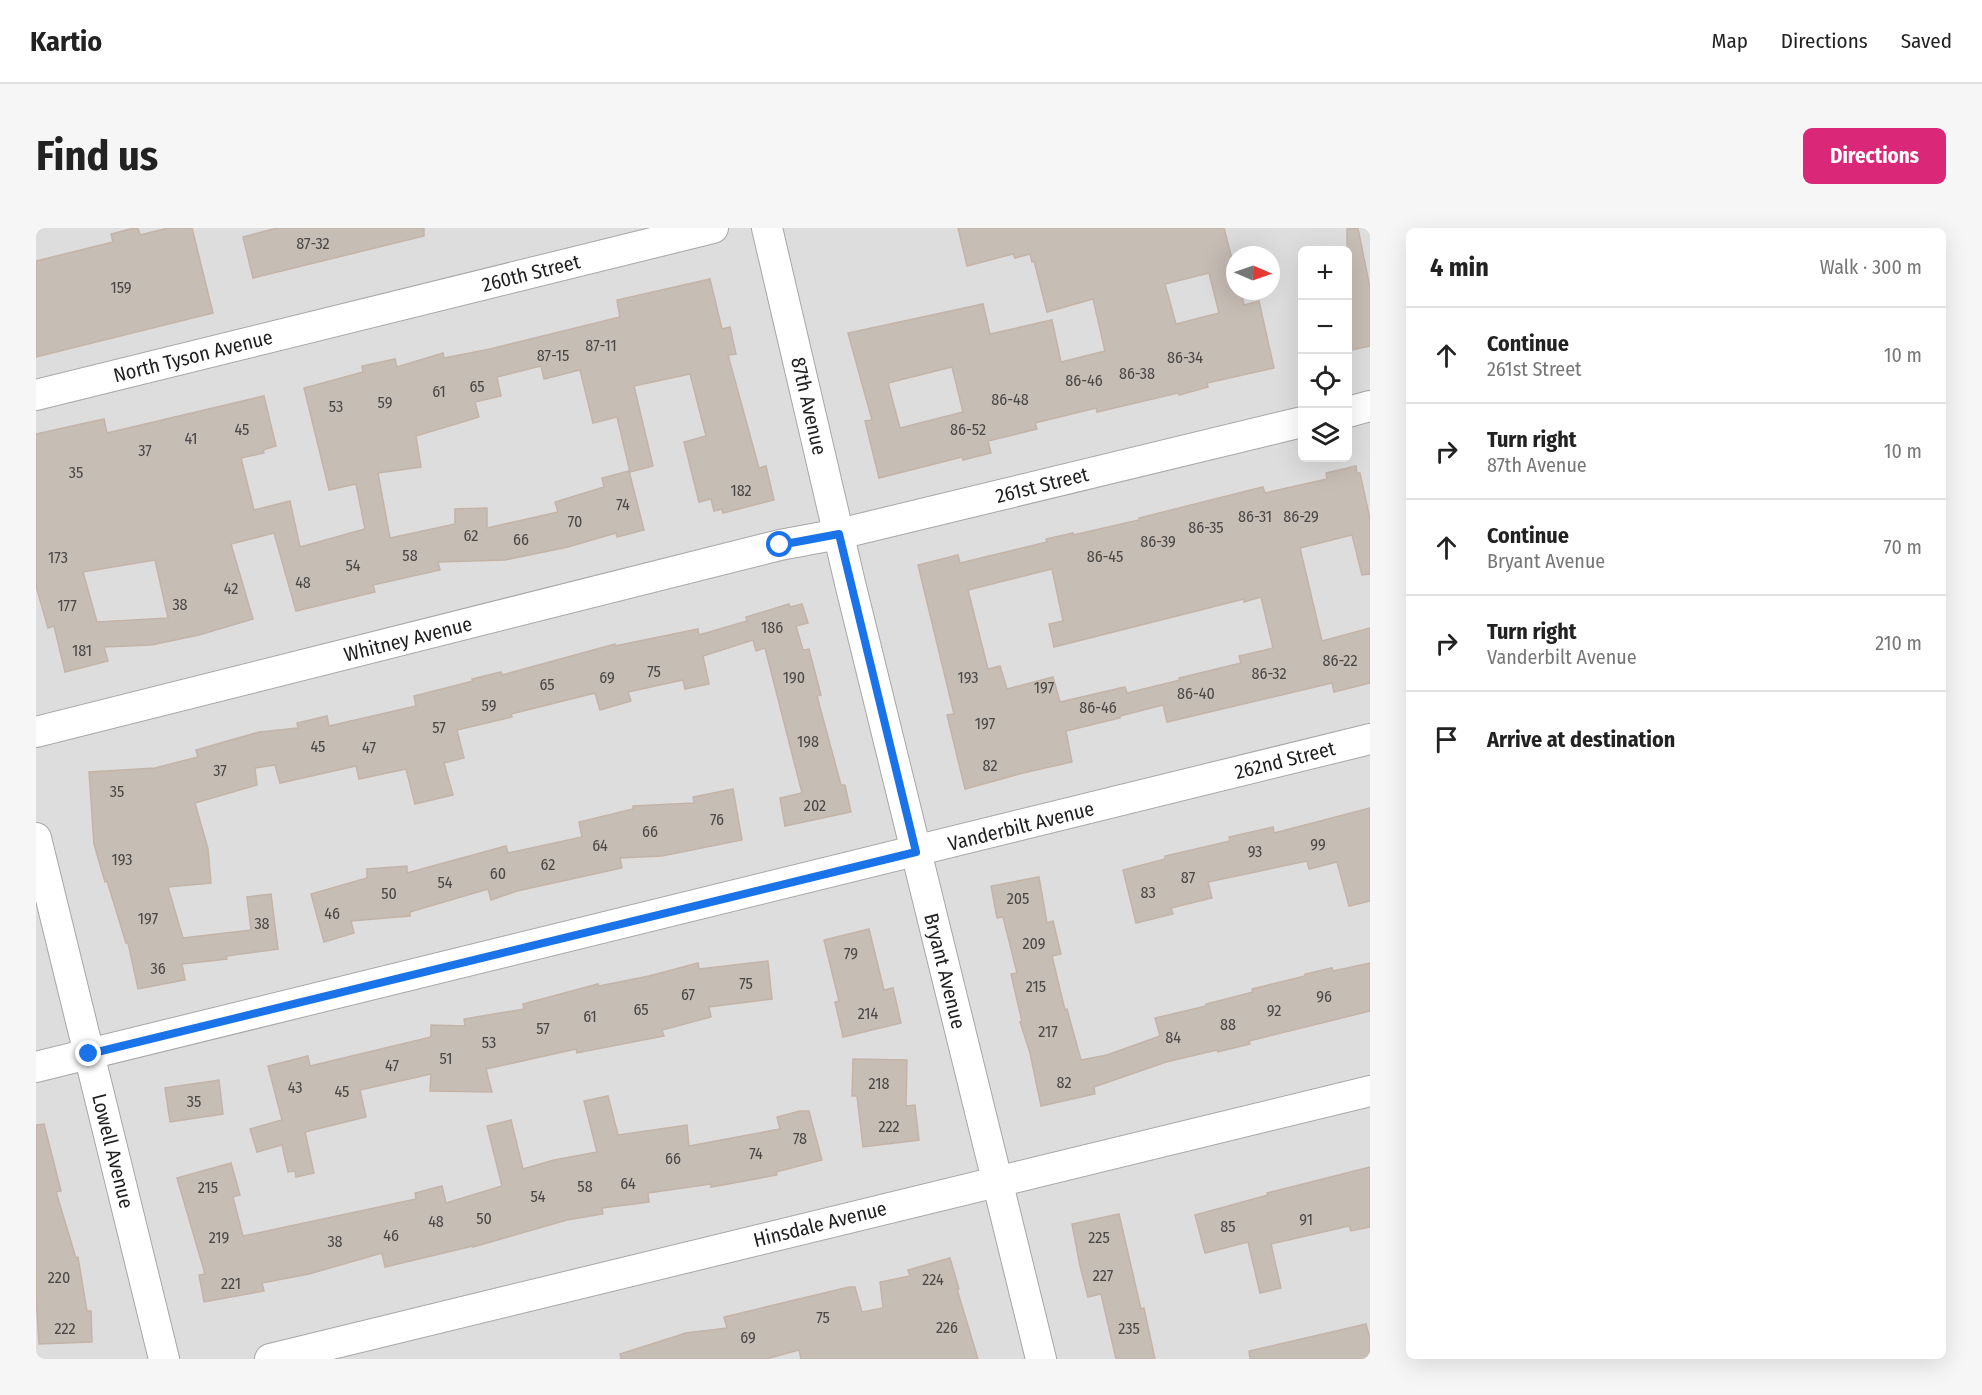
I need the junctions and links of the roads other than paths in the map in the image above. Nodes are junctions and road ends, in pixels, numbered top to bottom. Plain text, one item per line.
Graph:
1 (713, 228) edge
2 (768, 228) edge
3 (350, 317) joint
4 (36, 395) edge
5 (1370, 406) edge
6 (1352, 411) edge
7 (1298, 424) edge
8 (839, 534) junction
9 (780, 545) joint
10 (850, 583) joint
11 (36, 732) edge
12 (1370, 739) edge
13 (1201, 781) joint
14 (36, 838) edge
15 (916, 852) junction
16 (89, 1054) junction
17 (36, 1067) edge
18 (1370, 1091) edge
19 (997, 1180) junction
20 (164, 1359) edge
21 (270, 1359) edge
22 (1041, 1359) edge

1 - 3 street, 260th Street
2 - 8 street, 87th Avenue
3 - 4 street, North Tyson Avenue
5 - 6 street
7 - 8 street, 261st Street
8 - 9 street, 261st Street
8 - 10 street, 87th Avenue
9 - 11 street, Whitney Avenue
10 - 15 street, Bryant Avenue
12 - 13 street, 262nd Street
13 - 15 street, Vanderbilt Avenue
14 - 16 street, Lowell Avenue
15 - 16 street, Vanderbilt Avenue
15 - 19 street, Bryant Avenue
16 - 17 street, Vanderbilt Avenue
16 - 20 street, Lowell Avenue
18 - 19 street, Hinsdale Avenue
19 - 21 street, Hinsdale Avenue
19 - 22 street, Bryant Avenue

